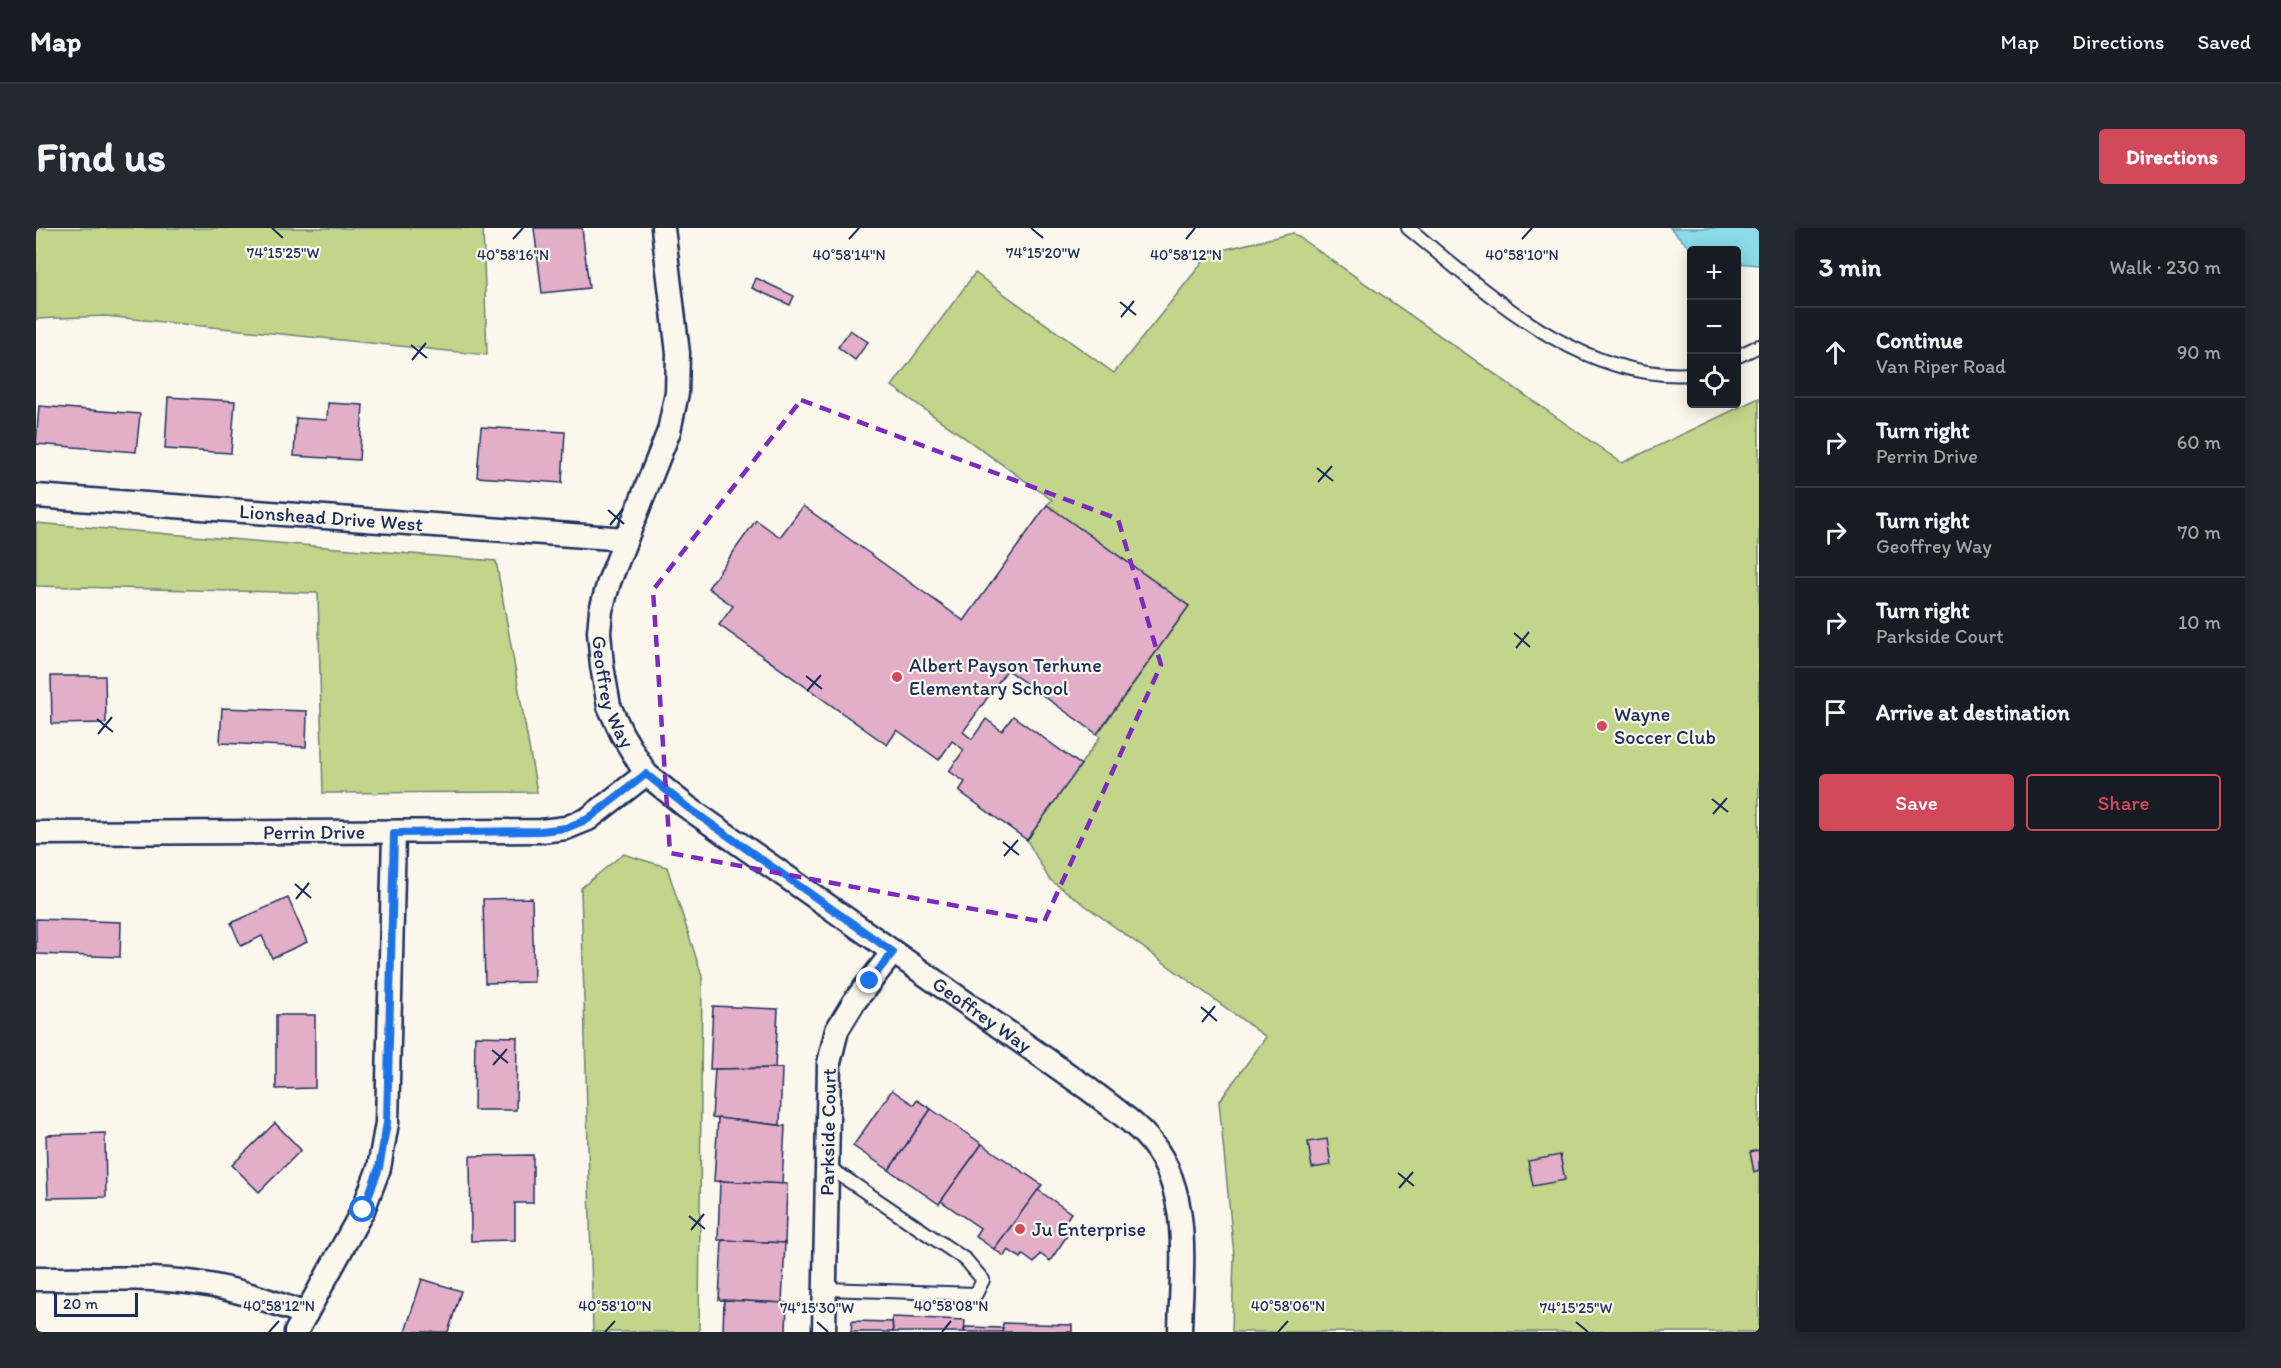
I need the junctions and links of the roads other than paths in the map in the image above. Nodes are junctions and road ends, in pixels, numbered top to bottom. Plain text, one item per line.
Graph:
1 (663, 228) edge
2 (1408, 228) edge
3 (1759, 346) edge
4 (1741, 355) edge
5 (1687, 374) edge
6 (36, 496) edge
7 (626, 539) junction
8 (646, 774) junction
9 (36, 833) edge
10 (394, 833) junction
11 (893, 952) junction
12 (827, 1166) junction
13 (36, 1279) edge
14 (825, 1289) junction
15 (301, 1323) edge
16 (824, 1332) edge
17 (1180, 1332) edge

1 - 7 street, Geoffrey Way
2 - 5 lane
3 - 4 lane
6 - 7 street, Lionshead Drive West
7 - 8 street, Geoffrey Way
8 - 10 street, Perrin Drive
8 - 11 street, Geoffrey Way
9 - 10 street, Perrin Drive
10 - 15 street
11 - 12 street, Parkside Court
11 - 17 street, Geoffrey Way
12 - 14 street, Parkside Court
12 - 14 lane
13 - 15 street
14 - 16 street, Parkside Court

